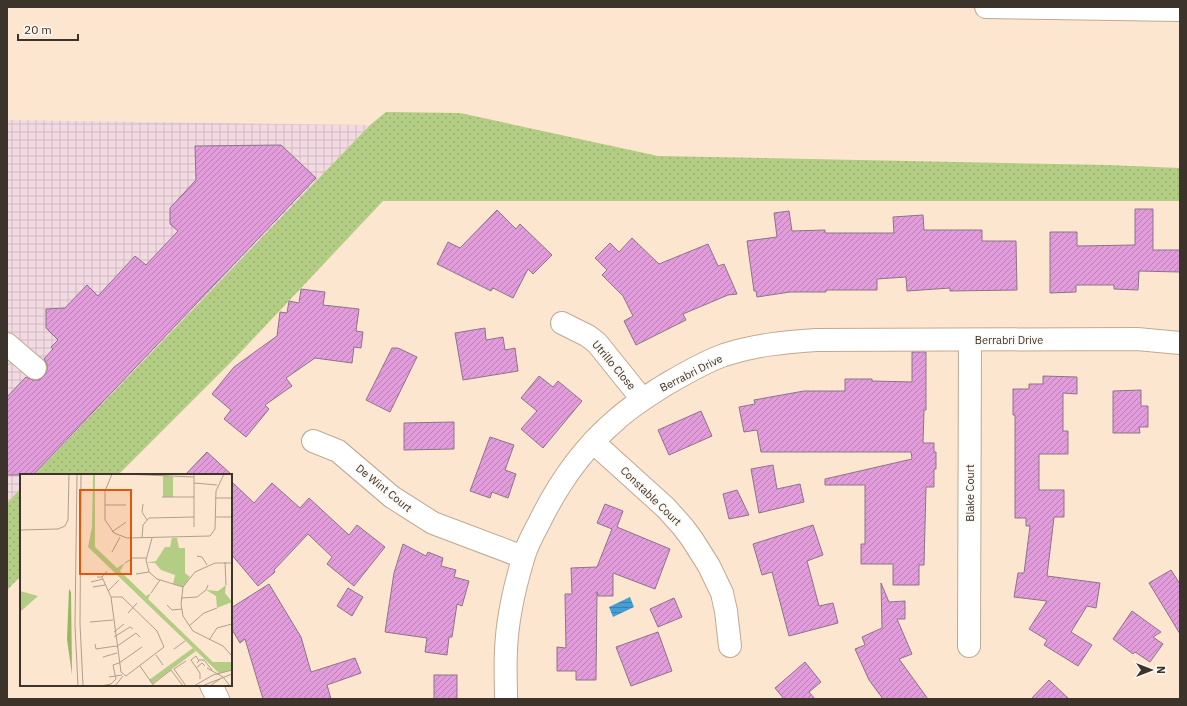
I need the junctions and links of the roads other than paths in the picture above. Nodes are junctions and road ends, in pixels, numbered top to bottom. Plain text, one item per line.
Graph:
1 (986, 7) edge
2 (1180, 10) edge
3 (562, 323) dead end
4 (970, 340) junction
5 (1180, 343) edge
6 (7, 344) edge
7 (35, 368) dead end
8 (642, 399) junction
9 (313, 441) dead end
10 (593, 442) junction
11 (523, 557) junction
12 (730, 646) dead end
13 (969, 646) dead end
14 (212, 686) edge
15 (218, 699) edge
16 (506, 699) edge

1 - 2 main road
3 - 8 main road, Utrillo Close
4 - 5 main road, Berrabri Drive
4 - 8 main road, Berrabri Drive
4 - 13 main road, Blake Court
6 - 7 main road
8 - 10 main road, Berrabri Drive
9 - 11 main road, De Wint Court
10 - 11 main road, Berrabri Drive
10 - 12 main road, Constable Court
11 - 16 main road, Berrabri Drive
14 - 15 main road

